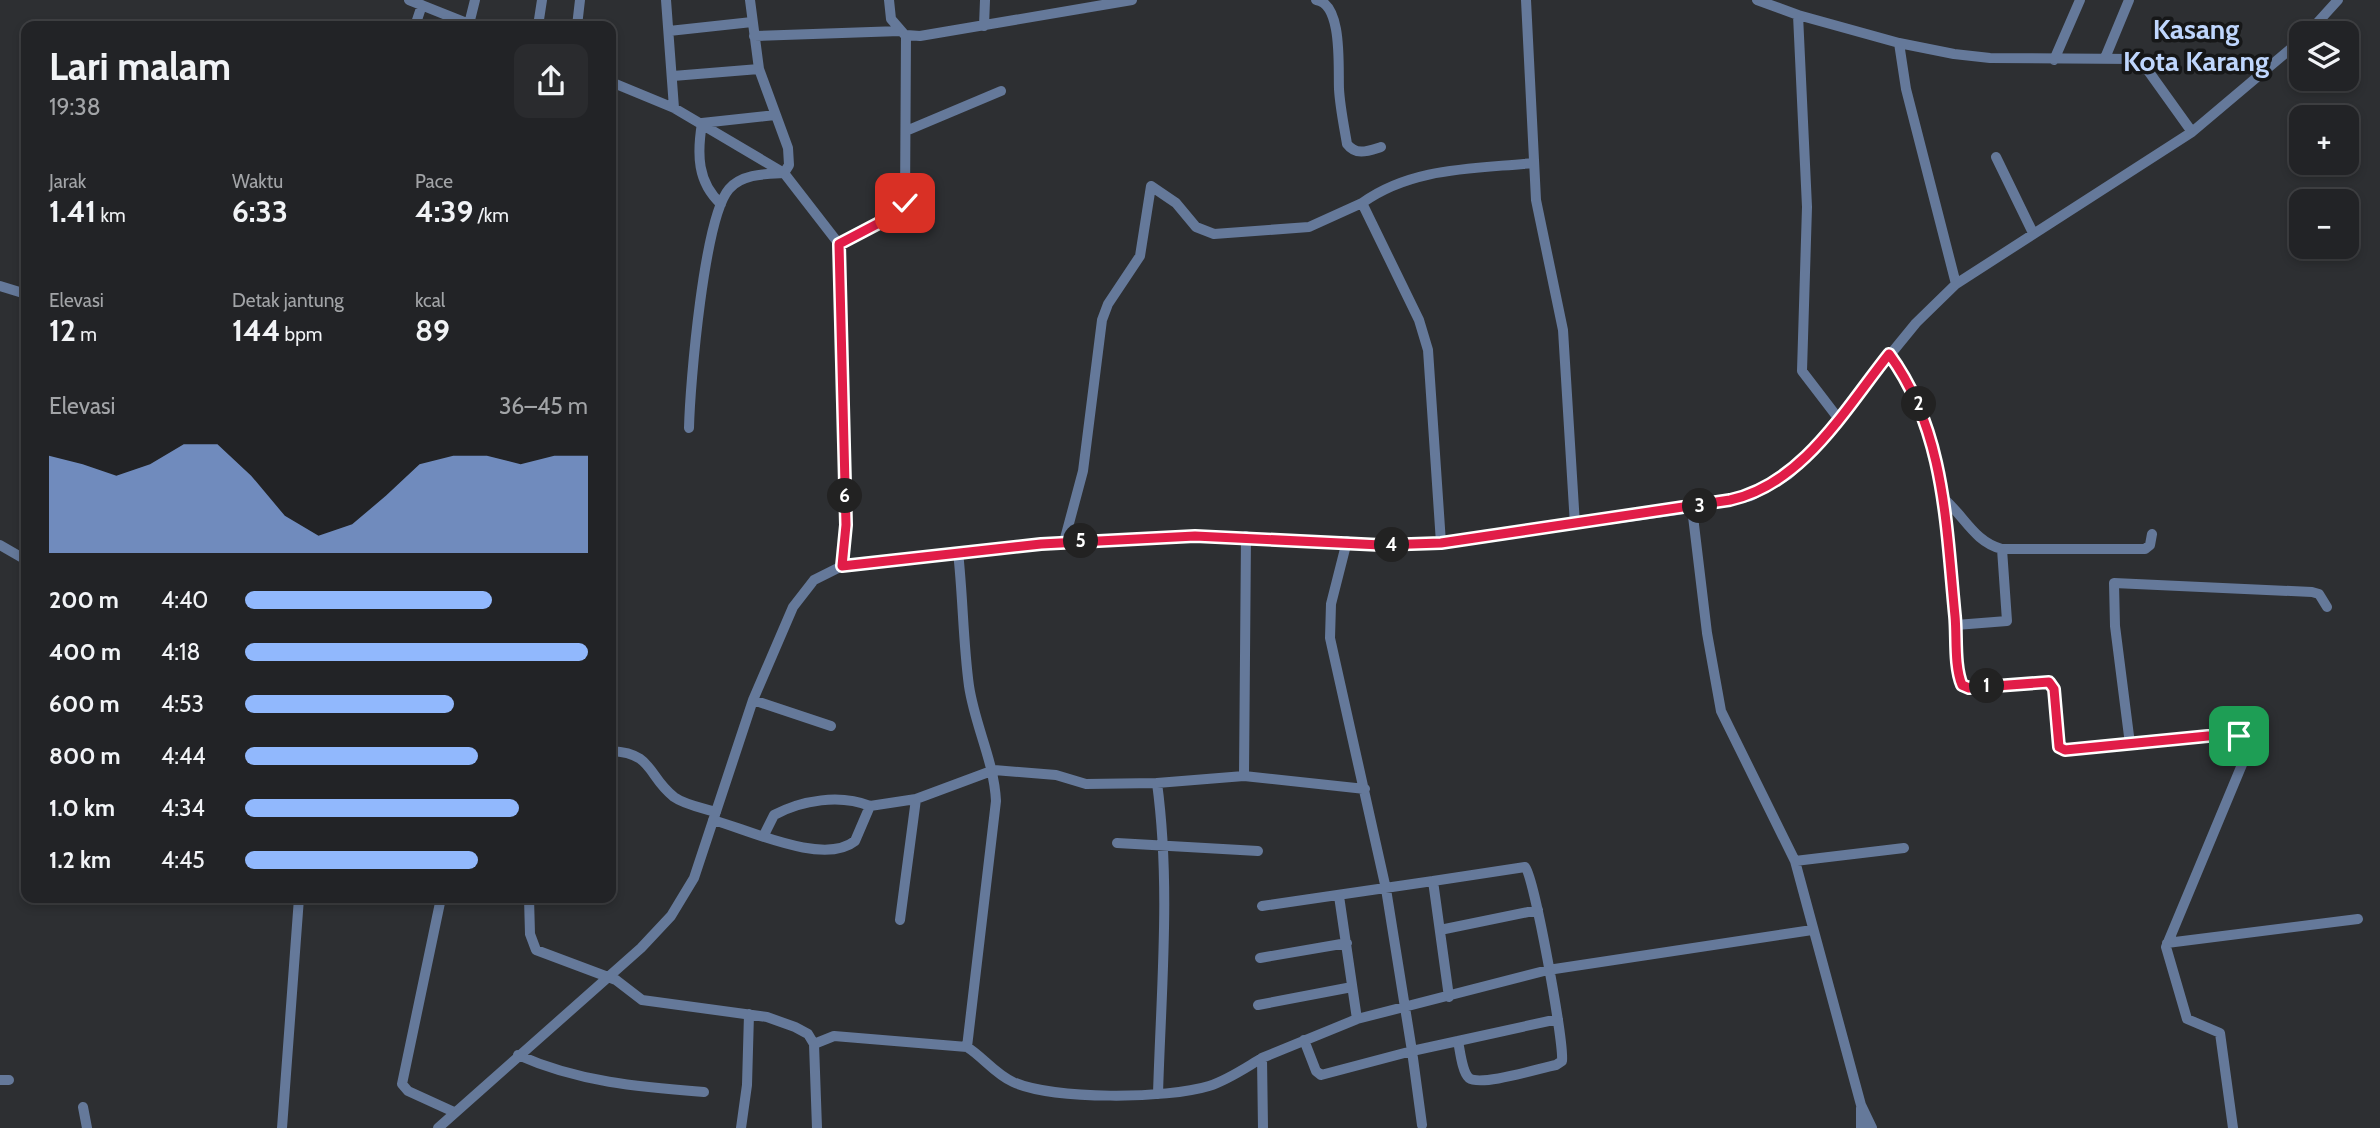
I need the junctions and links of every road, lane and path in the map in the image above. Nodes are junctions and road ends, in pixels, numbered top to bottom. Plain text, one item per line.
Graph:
1 (410, 0) edge
2 (475, 0) edge
3 (542, 0) edge
4 (580, 0) edge
5 (666, 0) edge
6 (750, 0) edge
7 (889, 0) edge
8 (985, 0) edge
9 (1132, 0) edge
10 (1315, 0) edge
11 (1526, 0) edge
12 (1757, 0) edge
13 (2080, 0) edge
14 (2129, 0) edge
15 (2338, 0) edge
16 (422, 5) junction
17 (1792, 9) edge
18 (417, 21) edge
19 (461, 21) edge
20 (472, 21) edge
21 (539, 21) edge
22 (578, 21) edge
23 (2319, 21) edge
24 (752, 22) junction
25 (984, 26) junction
26 (669, 31) junction
27 (903, 33) junction
28 (754, 36) junction
29 (1899, 43) junction
30 (2289, 50) edge
31 (2105, 58) junction
32 (2054, 60) junction
33 (759, 69) junction
34 (674, 76) junction
35 (616, 84) edge
36 (1001, 91) dead end
37 (674, 108) junction
38 (775, 115) junction
39 (702, 123) junction
40 (906, 131) junction
41 (2192, 132) junction
42 (1381, 147) dead end
43 (1996, 157) dead end
44 (1533, 163) junction
45 (784, 173) junction
46 (1362, 203) junction
47 (721, 204) junction
48 (2033, 233) junction
49 (839, 244) junction
50 (1956, 284) junction
51 (0, 286) edge
52 (21, 293) edge
53 (1889, 354) junction
54 (1838, 418) junction
55 (688, 428) dead end
56 (1942, 497) junction
57 (1692, 508) junction
58 (1575, 525) junction
59 (2152, 534) dead end
60 (1246, 536) junction
61 (1347, 541) junction
62 (1064, 542) junction
63 (1441, 543) junction
64 (0, 545) edge
65 (2002, 549) junction
66 (958, 552) junction
67 (21, 557) edge
68 (842, 566) junction
69 (2327, 607) dead end
70 (1956, 625) junction
71 (753, 700) junction
72 (831, 726) dead end
73 (2130, 744) junction
74 (616, 752) edge
75 (994, 770) junction
76 (1244, 776) junction
77 (1157, 783) junction
78 (1365, 789) junction
79 (916, 799) junction
80 (870, 806) junction
81 (715, 816) junction
82 (764, 835) junction
83 (1117, 843) dead end
84 (1163, 846) junction
85 (1904, 848) dead end
86 (1258, 851) dead end
87 (1795, 861) junction
88 (1433, 881) junction
89 (1385, 889) junction
90 (1339, 896) junction
91 (299, 903) edge
92 (440, 903) edge
93 (529, 903) edge
94 (1262, 906) dead end
95 (1538, 910) junction
96 (2358, 919) dead end
97 (900, 920) dead end
98 (1440, 930) junction
99 (1812, 930) junction
100 (1347, 943) junction
101 (2167, 943) junction
102 (1260, 957) dead end
103 (1548, 970) junction
104 (606, 978) junction
105 (1352, 987) junction
106 (1449, 997) junction
107 (1258, 1005) dead end
108 (1403, 1008) junction
109 (748, 1014) junction
110 (1558, 1018) junction
111 (1357, 1019) junction
112 (1304, 1040) junction
113 (1458, 1041) junction
114 (814, 1044) junction
115 (967, 1047) junction
116 (1412, 1051) junction
117 (518, 1055) junction
118 (1262, 1058) junction
119 (704, 1092) dead end
120 (1158, 1094) junction
121 (1861, 1105) junction
122 (83, 1107) dead end
123 (454, 1112) junction
124 (1422, 1125) dead end
125 (87, 1128) edge
126 (282, 1128) edge
127 (438, 1128) edge
128 (741, 1128) edge
129 (817, 1128) edge
130 (1263, 1128) edge
131 (1861, 1128) edge
132 (1872, 1128) edge
133 (2233, 1128) edge

1 - 16 street
2 - 20 street
3 - 21 street
4 - 22 street
5 - 26 street
6 - 24 street
7 - 27 street
8 - 25 street
9 - 25 street
10 - 42 street
11 - 44 street
12 - 17 street
13 - 32 street
14 - 31 street
15 - 23 street
16 - 18 street
16 - 19 street
17 - 29 street
17 - 54 street
24 - 26 street
24 - 28 street
25 - 27 street
26 - 34 street
27 - 28 street
27 - 40 street
28 - 33 street
29 - 32 street
29 - 50 street
30 - 41 street
31 - 32 street
31 - 41 street
33 - 34 street
33 - 38 street
34 - 37 street
35 - 37 street
36 - 40 street
37 - 39 street
38 - 39 street
38 - 45 street
39 - 45 street
39 - 47 street
40 - 49 street
41 - 48 street
43 - 48 street
44 - 46 street
44 - 58 street
45 - 47 street
45 - 49 street
46 - 62 street
46 - 63 street
47 - 55 street
48 - 50 street
49 - 68 street
50 - 53 street
51 - 52 street
53 - 54 street
53 - 56 street
54 - 57 street
56 - 65 street
56 - 70 street
57 - 58 street
57 - 87 street
58 - 63 street
59 - 65 street
60 - 61 street
60 - 62 street
60 - 76 street
61 - 63 street
61 - 78 street
62 - 66 street
64 - 67 street
65 - 70 street
66 - 68 street
66 - 75 street
68 - 71 street
69 - 73 street
70 - 73 street
71 - 72 street
71 - 81 street
73 - 101 street
74 - 81 street
75 - 77 street
75 - 79 street
75 - 115 street
76 - 77 street
76 - 78 street
77 - 84 street
78 - 89 street
79 - 80 street
79 - 97 street
80 - 82 street
80 - 82 street
81 - 82 street
81 - 104 street
83 - 84 street
84 - 86 street
84 - 120 street
85 - 87 street
87 - 99 street
88 - 89 street
88 - 95 street
88 - 98 street
89 - 90 street
89 - 108 street
90 - 94 street
90 - 100 street
91 - 126 street
92 - 123 street
93 - 104 street
95 - 98 street
95 - 103 street
96 - 101 street
98 - 106 street
99 - 103 street
99 - 121 street
100 - 102 street
100 - 105 street
101 - 133 street
103 - 106 street
103 - 110 street
104 - 109 street
104 - 117 street
105 - 107 street
105 - 111 street
106 - 108 street
108 - 111 street
108 - 116 street
109 - 114 street
109 - 128 street
110 - 113 street
110 - 113 street
111 - 112 street
112 - 116 street
112 - 118 street
113 - 116 street
114 - 115 street
114 - 129 street
115 - 120 street
116 - 124 street
117 - 119 street
117 - 123 street
118 - 120 street
118 - 130 street
121 - 131 street
121 - 132 street
122 - 125 street
123 - 127 street

